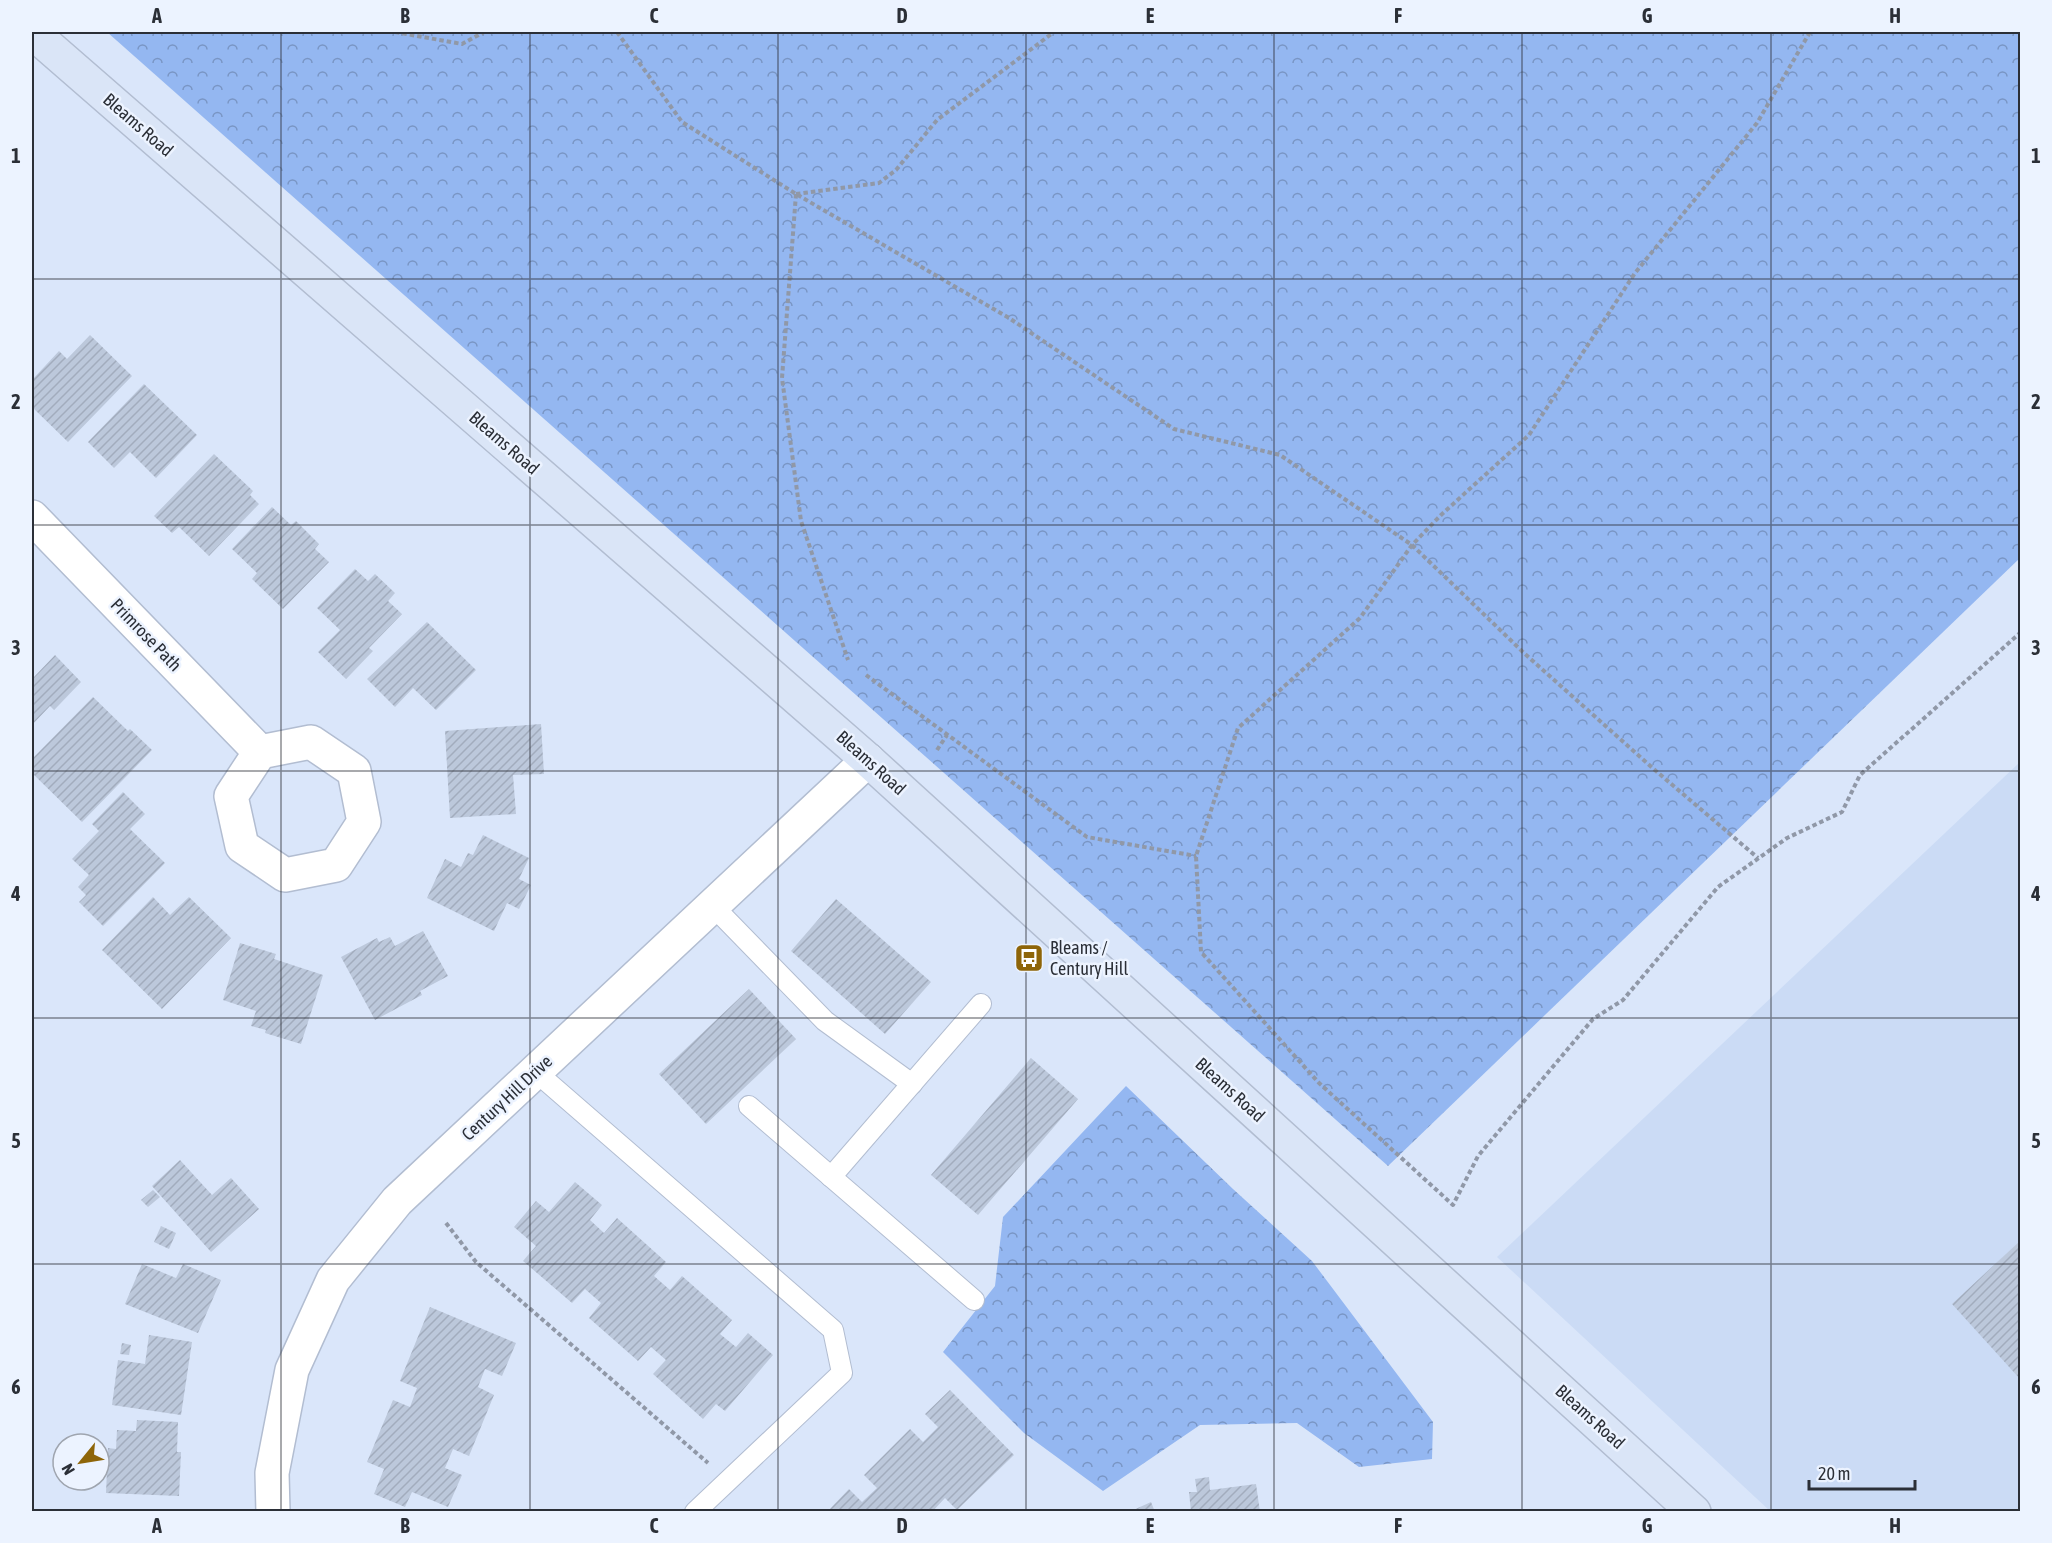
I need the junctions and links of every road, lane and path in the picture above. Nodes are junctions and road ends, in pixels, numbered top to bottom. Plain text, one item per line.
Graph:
1 (32, 32) edge
2 (395, 32) edge
3 (484, 32) edge
4 (617, 32) edge
5 (1054, 32) edge
6 (1810, 32) edge
7 (796, 194) junction
8 (32, 517) edge
9 (1412, 545) junction
10 (2020, 633) edge
11 (848, 660) dead end
12 (866, 675) dead end
13 (947, 735) junction
14 (937, 750) dead end
15 (260, 752) dead end
16 (868, 760) junction
17 (1196, 856) junction
18 (1758, 858) junction
19 (713, 906) junction
20 (981, 1004) dead end
21 (536, 1072) junction
22 (912, 1084) junction
23 (749, 1106) dead end
24 (831, 1177) junction
25 (446, 1223) dead end
26 (974, 1300) dead end
27 (728, 1480) junction
28 (273, 1512) edge
29 (695, 1512) edge
30 (1694, 1512) edge

1 - 16 main road, Bleams Road
2 - 3 path
4 - 7 path
5 - 7 path
6 - 9 path
7 - 9 path
7 - 11 path
8 - 15 street, Primrose Path
9 - 17 path
9 - 18 path
10 - 18 path
12 - 13 path
13 - 14 path
13 - 17 path
16 - 19 street, Century Hill Drive
16 - 30 main road, Bleams Road
17 - 18 path
19 - 21 street, Century Hill Drive
19 - 22 lane
20 - 22 lane
21 - 27 lane
21 - 28 street, Century Hill Drive
22 - 24 lane
23 - 24 lane
24 - 26 lane
25 - 27 path
27 - 29 lane

